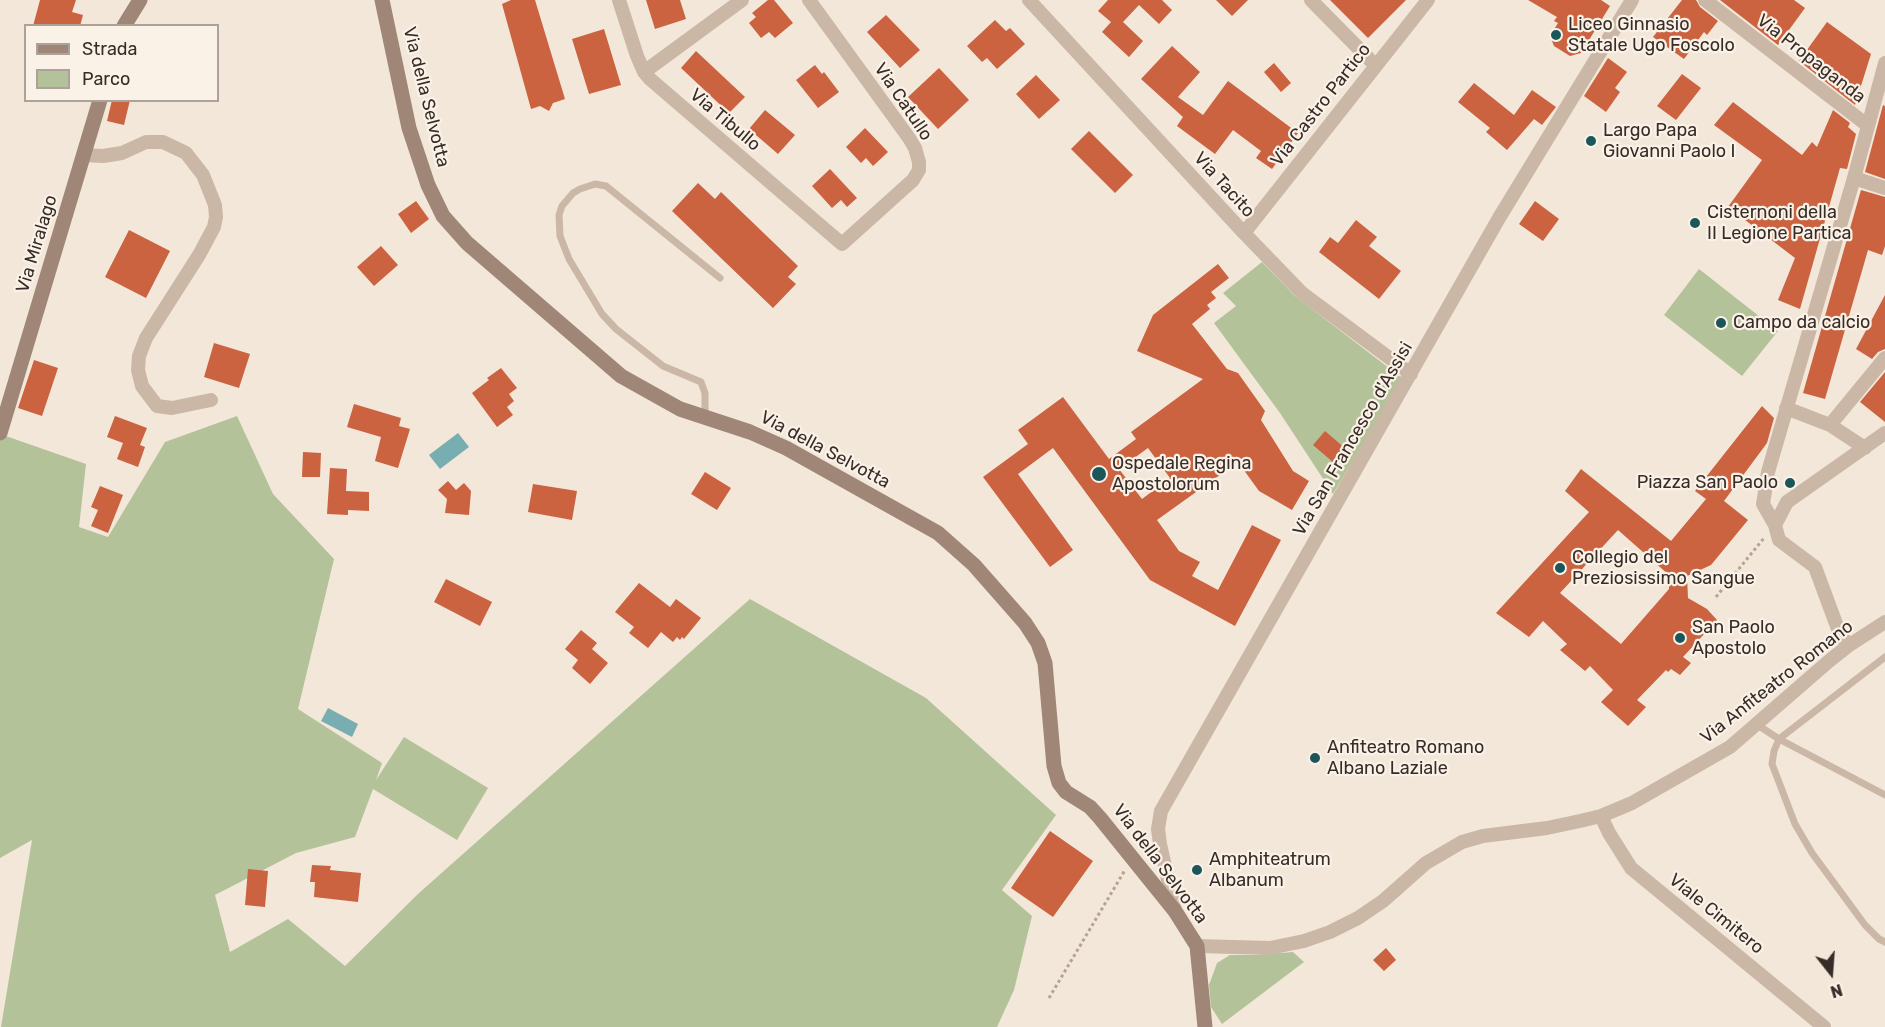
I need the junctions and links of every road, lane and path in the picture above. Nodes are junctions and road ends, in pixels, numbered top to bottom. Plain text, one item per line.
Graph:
1 (140, 0) edge
2 (382, 0) edge
3 (619, 0) edge
4 (742, 0) edge
5 (809, 0) edge
6 (1029, 0) edge
7 (1311, 0) edge
8 (1428, 0) edge
9 (1632, 0) edge
10 (1705, 0) edge
11 (125, 24) edge
12 (1885, 63) edge
13 (1375, 65) junction
14 (644, 72) junction
15 (99, 102) edge
16 (1867, 125) junction
17 (84, 156) junction
18 (1854, 178) junction
19 (1885, 188) edge
20 (1244, 234) junction
21 (842, 244) joint
22 (720, 278) dead end
23 (1885, 357) edge
24 (1411, 374) junction
25 (212, 400) dead end
26 (1786, 408) junction
27 (705, 418) junction
28 (1830, 425) junction
29 (0, 433) edge
30 (1885, 433) edge
31 (1865, 448) junction
32 (1775, 525) junction
33 (1716, 597) dead end
34 (1885, 622) edge
35 (1848, 646) junction
36 (1885, 657) edge
37 (1756, 724) junction
38 (1779, 739) junction
39 (1885, 795) edge
40 (1602, 816) junction
41 (1133, 858) junction
42 (1175, 911) junction
43 (1885, 942) edge
44 (1197, 946) junction
45 (1049, 998) dead end
46 (1205, 1027) edge
47 (1824, 1027) edge

1 - 11 street
2 - 27 street, Via della Selvotta
3 - 14 street, Via Tibullo
4 - 14 street
5 - 21 street, Via Catullo
6 - 20 street, Via Tacito
7 - 13 street
8 - 13 street, Via Castro Partico
9 - 24 street, Via San Francesco d'Assisi
10 - 16 street, Via Propaganda
12 - 16 street
13 - 20 street, Via Castro Partico
14 - 21 street, Via Tibullo
15 - 17 street, Via Miralago
16 - 18 street
17 - 25 street
17 - 29 street, Via Miralago
18 - 19 street
18 - 26 street
20 - 24 street, Via Tacito
22 - 27 lane
23 - 28 street
24 - 42 street, Via San Francesco d'Assisi
26 - 28 street
26 - 32 street
27 - 41 street, Via della Selvotta
28 - 31 street
30 - 31 street
31 - 32 street
32 - 33 path
32 - 35 street
34 - 35 street, Via Anfiteatro Romano
35 - 37 street, Via Anfiteatro Romano
36 - 38 lane
37 - 38 lane
37 - 40 street, Via Anfiteatro Romano
38 - 39 lane
38 - 43 lane
40 - 44 street, Via Anfiteatro Romano
40 - 47 street, Viale Cimitero
41 - 42 street, Via della Selvotta
41 - 45 path
42 - 44 street, Via della Selvotta
44 - 46 street

